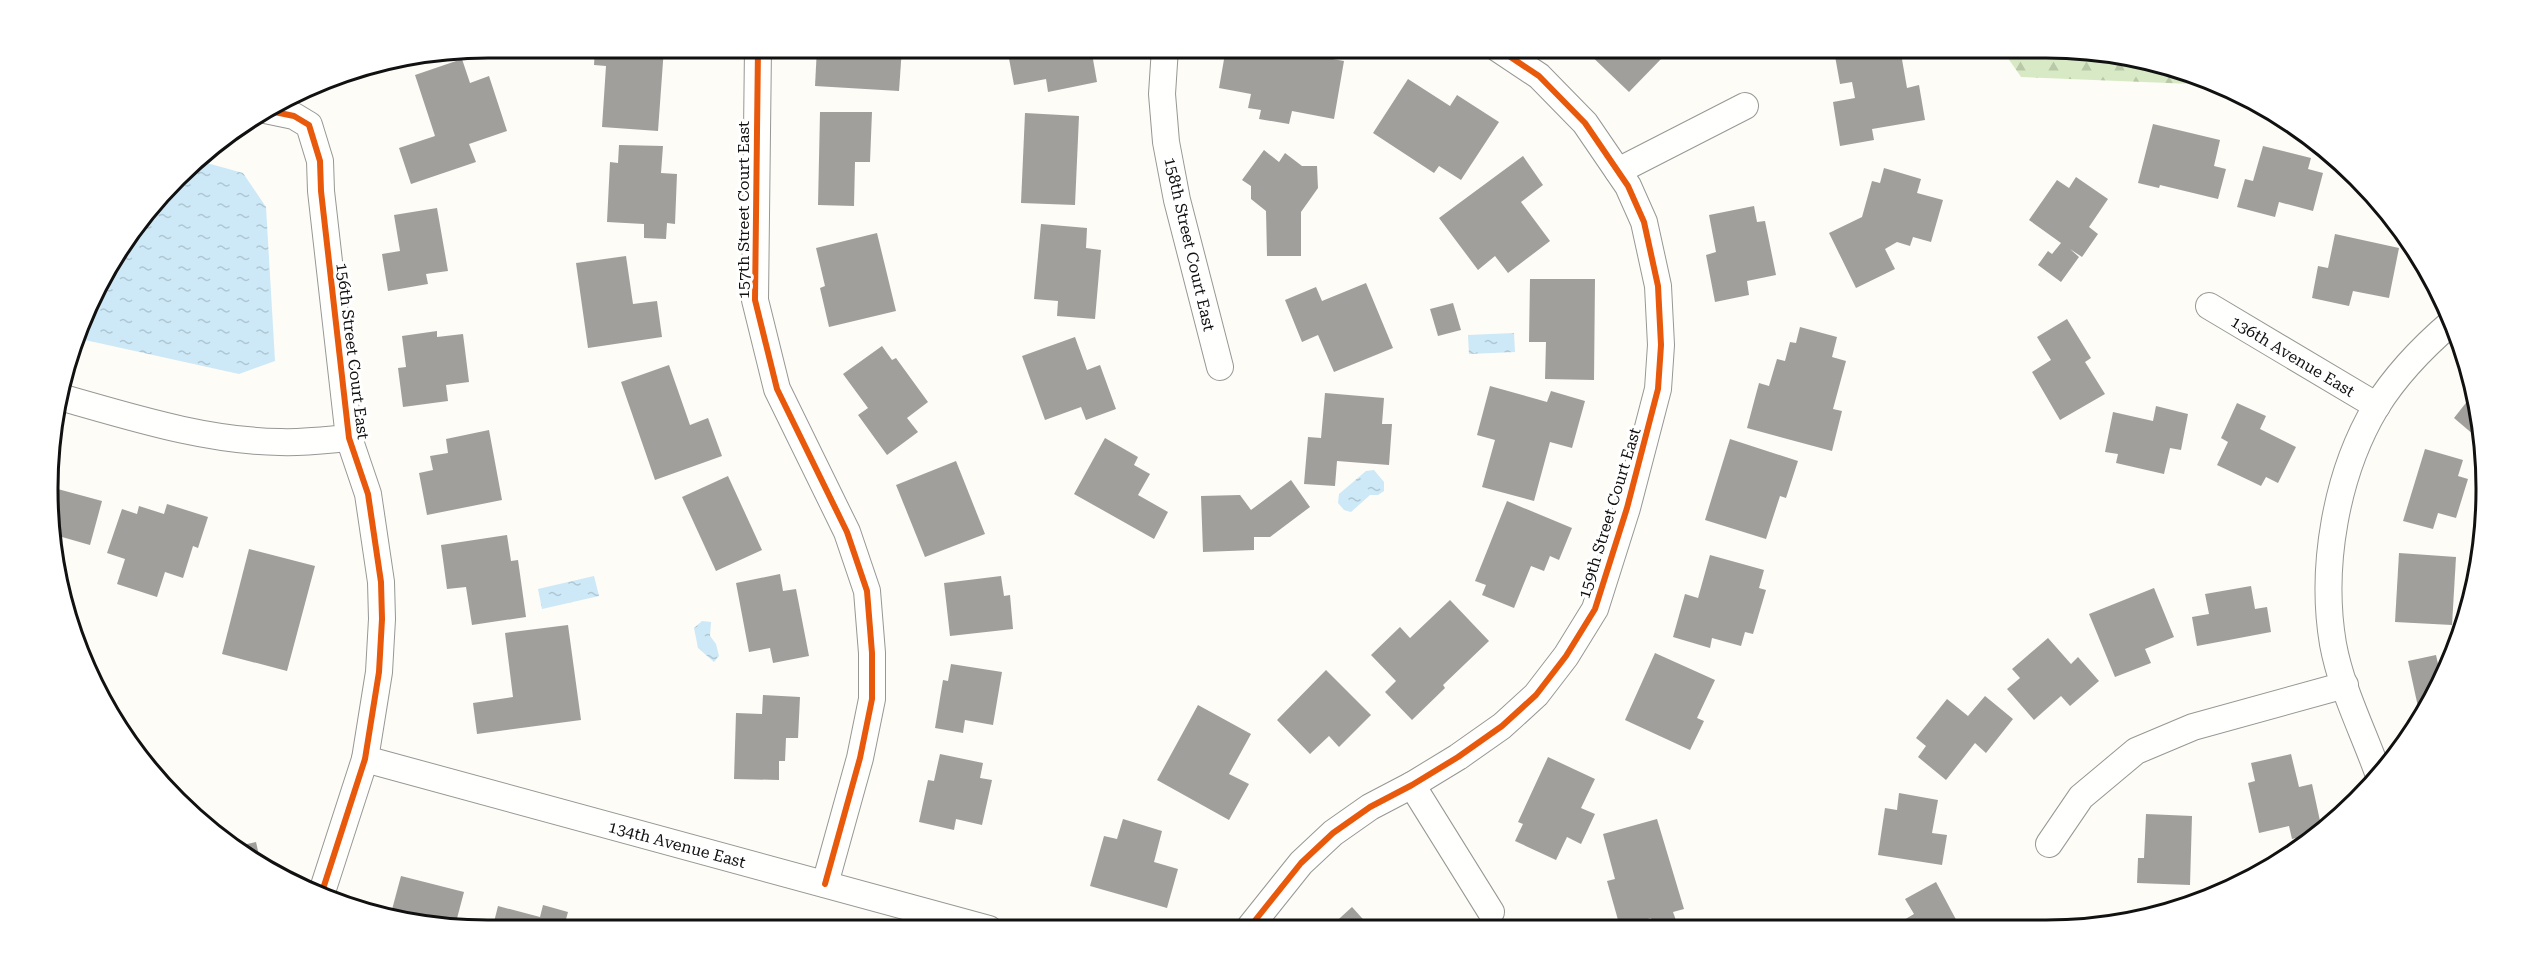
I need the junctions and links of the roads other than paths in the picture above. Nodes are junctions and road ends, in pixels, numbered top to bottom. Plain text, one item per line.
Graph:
1 (758, 58) edge
2 (1164, 58) edge
3 (1512, 58) edge
4 (1745, 106) dead end
5 (280, 113) edge
6 (1618, 171) junction
7 (2209, 306) dead end
8 (2445, 329) edge
9 (1220, 367) dead end
10 (68, 399) edge
11 (2377, 406) junction
12 (349, 438) junction
13 (2344, 685) junction
14 (365, 759) junction
15 (2375, 766) edge
16 (1412, 785) junction
17 (2049, 844) dead end
18 (825, 884) junction
19 (324, 887) edge
20 (1491, 912) dead end
21 (956, 920) edge
22 (1255, 920) edge

1 - 18 street, 157th Street Court East
2 - 9 street, 158th Street Court East
3 - 6 street, 159th Street Court East
4 - 6 street
5 - 12 street, 156th Street Court East
6 - 16 street, 159th Street Court East
7 - 11 street, 136th Avenue East
8 - 11 street
10 - 12 street
11 - 13 street
12 - 14 street, 156th Street Court East
13 - 15 street
13 - 17 street
14 - 18 street, 134th Avenue East
14 - 19 street, 156th Street Court East
16 - 20 street
16 - 22 street, 159th Street Court East
18 - 21 street, 134th Avenue East

